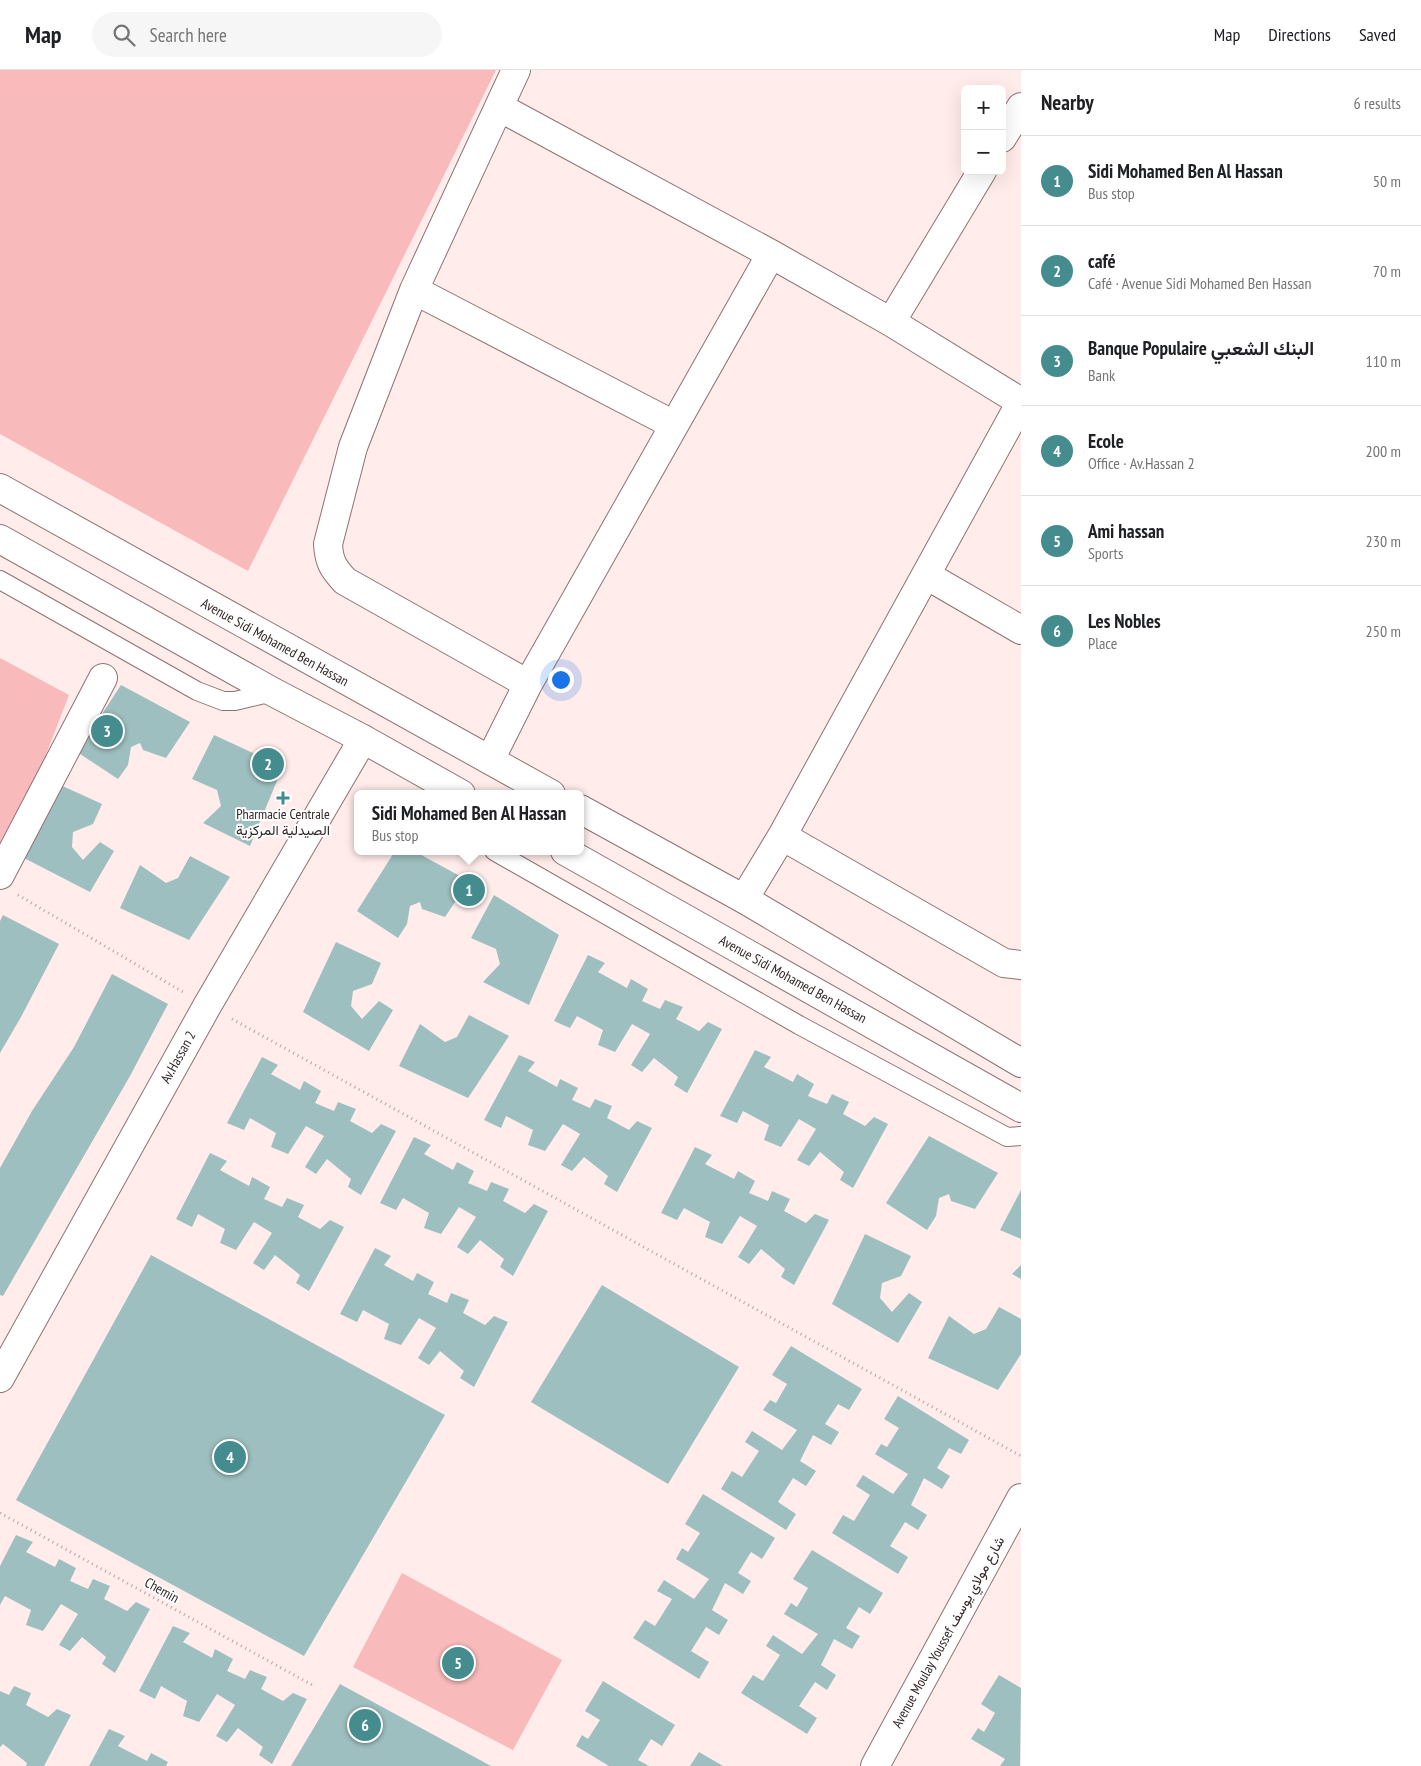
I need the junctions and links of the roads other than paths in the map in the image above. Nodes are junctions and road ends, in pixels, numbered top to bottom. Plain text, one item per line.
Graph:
1 (516, 70) edge
2 (499, 107) junction
3 (1021, 107) edge
4 (1006, 131) edge
5 (980, 175) edge
6 (772, 254) junction
7 (414, 290) junction
8 (892, 322) junction
9 (1021, 402) edge
10 (674, 425) junction
11 (0, 488) edge
12 (0, 539) edge
13 (926, 575) junction
14 (0, 580) edge
15 (1021, 630) edge
16 (103, 678) dead end
17 (528, 684) junction
18 (273, 692) junction
19 (363, 739) junction
20 (490, 760) junction
21 (454, 790) edge
22 (544, 790) edge
23 (584, 812) edge
24 (782, 836) junction
25 (501, 855) edge
26 (572, 855) edge
27 (9, 885) edge
28 (744, 899) junction
29 (1021, 965) edge
30 (1021, 1063) edge
31 (1021, 1108) edge
32 (1021, 1136) edge
33 (9, 1340) edge
34 (0, 1378) edge
35 (1021, 1498) edge
36 (875, 1766) edge

1 - 2 street
2 - 6 street
2 - 7 street
3 - 4 street
5 - 8 street
6 - 8 street
6 - 10 street
7 - 10 street
7 - 17 street
8 - 9 street
9 - 13 street
10 - 17 street
11 - 20 street, Avenue Sidi Mohamed Ben Hassan
12 - 18 street
13 - 15 street
13 - 24 street
14 - 18 lane
16 - 27 street
17 - 20 street
18 - 19 street
19 - 21 street
19 - 33 street, Av.Hassan 2
20 - 22 street, Avenue Sidi Mohamed Ben Hassan
23 - 28 street
24 - 28 street
24 - 29 street
25 - 32 lane
26 - 31 street, Avenue Sidi Mohamed Ben Hassan
28 - 30 street
33 - 34 street, Av.Hassan 2
35 - 36 street, Avenue Moulay Youssef شارع مولاي يوسف

